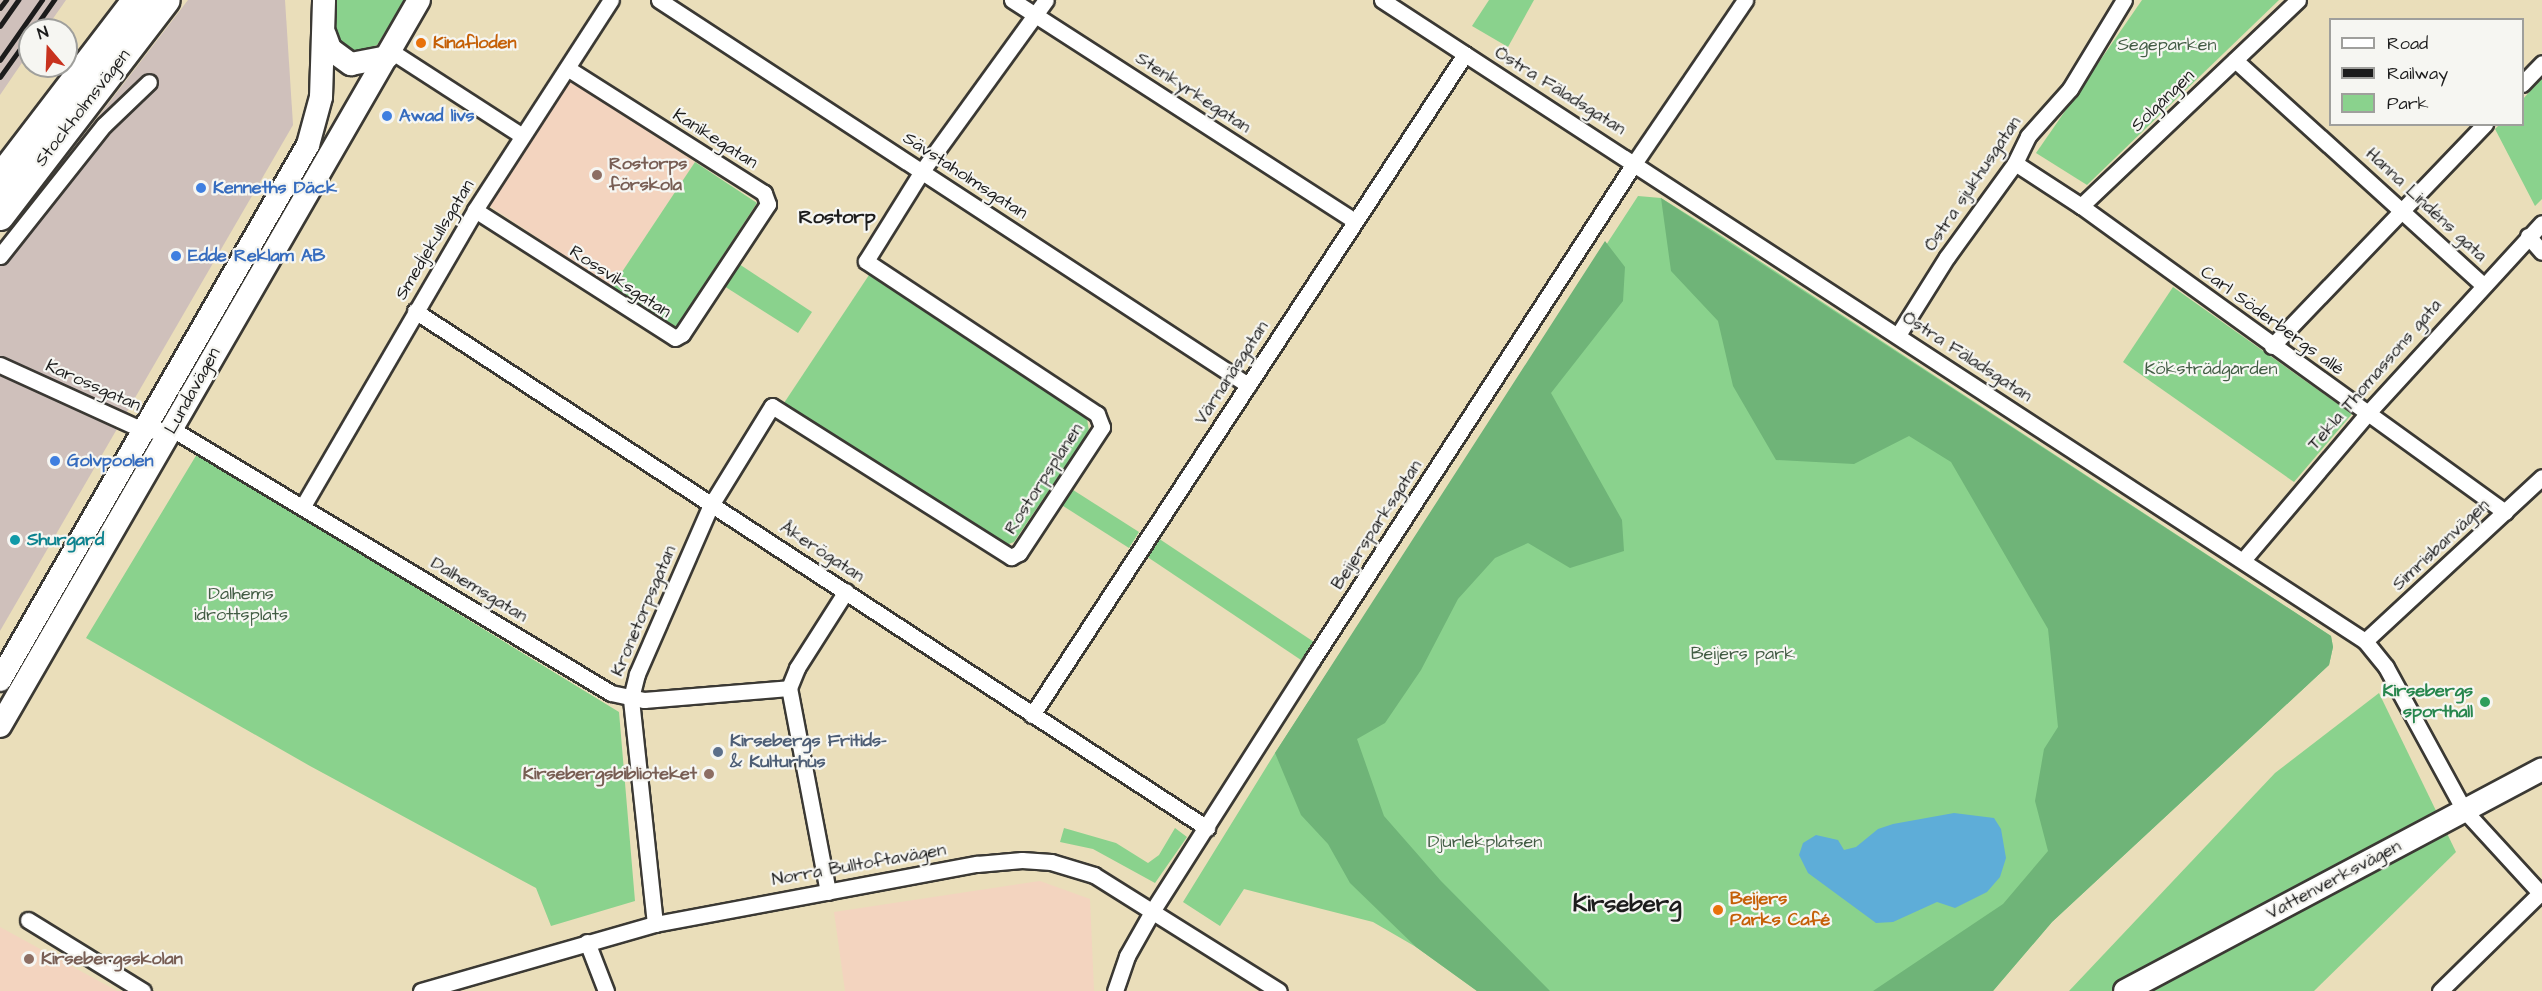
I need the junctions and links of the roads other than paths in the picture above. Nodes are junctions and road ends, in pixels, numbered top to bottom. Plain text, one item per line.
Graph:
1 (137, 0) edge
2 (166, 0) edge
3 (419, 0) edge
4 (611, 0) edge
5 (659, 0) edge
6 (1012, 0) edge
7 (1046, 0) edge
8 (1382, 0) edge
9 (1745, 0) edge
10 (2124, 0) edge
11 (2298, 0) edge
12 (323, 11) edge
13 (1035, 15) junction
14 (389, 54) junction
15 (1465, 54) junction
16 (2235, 60) junction
17 (2542, 63) edge
18 (567, 68) junction
19 (149, 82) dead end
20 (2524, 83) edge
21 (2483, 126) edge
22 (521, 135) junction
23 (1635, 162) junction
24 (2015, 163) junction
25 (922, 171) junction
26 (0, 179) edge
27 (2081, 206) junction
28 (475, 210) junction
29 (2405, 211) junction
30 (0, 216) edge
31 (1353, 220) junction
32 (2542, 223) edge
33 (2528, 236) junction
34 (2542, 252) edge
35 (0, 256) edge
36 (723, 270) joint
37 (2482, 284) junction
38 (415, 311) junction
39 (1898, 335) junction
40 (2272, 346) junction
41 (0, 365) edge
42 (1248, 385) junction
43 (772, 406) joint
44 (2366, 415) junction
45 (172, 429) junction
46 (145, 430) junction
47 (2542, 477) edge
48 (711, 505) junction
49 (303, 506) junction
50 (2505, 512) junction
51 (2244, 559) junction
52 (846, 591) junction
53 (2365, 641) junction
54 (0, 680) edge
55 (789, 688) junction
56 (631, 698) junction
57 (1032, 715) junction
58 (0, 726) edge
59 (2542, 769) edge
60 (2464, 810) junction
61 (1207, 828) junction
62 (828, 892) junction
63 (2541, 894) edge
64 (1153, 910) junction
65 (28, 920) dead end
66 (655, 924) junction
67 (586, 942) junction
68 (143, 991) edge
69 (421, 991) edge
70 (606, 991) edge
71 (1115, 991) edge
72 (1279, 991) edge
73 (2125, 991) edge
74 (2440, 991) edge

1 - 26 highway, Stockholmsvägen
2 - 30 highway, Stockholmsvägen
3 - 14 main road, Lundavägen
4 - 18 street, Smedjekullsgatan
5 - 25 street, Sävstaholmsgatan
6 - 13 street, Stenkyrkegatan
7 - 13 street
8 - 15 street, Östra Fäladsgatan
9 - 23 street, Beijersparksgatan
10 - 24 street, Östra sjukhusgatan
11 - 16 street, Solgången
12 - 14 main road, Lundavägen
12 - 46 main road, Lundavägen
13 - 25 street
13 - 31 street, Stenkyrkegatan
14 - 22 street
14 - 45 main road, Lundavägen
15 - 23 street, Östra Fäladsgatan
15 - 31 street, Värnanäsgatan
16 - 27 street, Solgången
16 - 29 street, Hanna Lindéns gata
17 - 20 street
18 - 22 street, Smedjekullsgatan
18 - 36 street, Kanikegatan
19 - 35 street
21 - 29 street
22 - 28 street, Smedjekullsgatan
23 - 39 street, Östra Fäladsgatan
23 - 61 street, Beijersparksgatan
24 - 27 street, Carl Söderbergs allé
24 - 39 street, Östra sjukhusgatan
25 - 42 street, Sävstaholmsgatan
25 - 43 street, Rostorpsplanen
27 - 40 street, Carl Söderbergs allé
28 - 36 street, Rossviksgatan
28 - 38 street, Smedjekullsgatan
29 - 37 street, Hanna Lindéns gata
29 - 40 street
31 - 42 street, Värnanäsgatan
32 - 33 street, Tekla Thomassons gata
33 - 34 street
33 - 37 street, Tekla Thomassons gata
37 - 44 street, Tekla Thomassons gata
38 - 48 street, Åkerögatan
38 - 49 street, Smedjekullsgatan
39 - 51 street, Östra Fäladsgatan
40 - 44 street, Carl Söderbergs allé
41 - 46 street, Karossgatan
42 - 57 street, Värnanäsgatan
43 - 48 street, Kronetorpsgatan
44 - 50 street, Carl Söderbergs allé
44 - 51 street, Tekla Thomassons gata
45 - 46 street, Karossgatan
45 - 49 street, Dalhemsgatan
45 - 58 main road, Lundavägen
46 - 54 main road, Lundavägen
47 - 50 street, Simrisbanvägen
48 - 52 street, Åkerögatan
48 - 56 street, Kronetorpsgatan
49 - 56 street, Dalhemsgatan
50 - 53 street, Simrisbanvägen
51 - 53 street, Östra Fäladsgatan
52 - 55 street
52 - 57 street, Åkerögatan
53 - 60 street, Östra Fäladsgatan
55 - 56 street, Dalhemsgatan
55 - 62 street
56 - 66 street, Kronetorpsgatan
57 - 61 street, Åkerögatan
59 - 60 main road, Vattenverksvägen
60 - 63 street, Östra Fäladsgatan
60 - 73 main road, Vattenverksvägen
61 - 64 street, Beijersparksgatan
62 - 64 street, Norra Bulltoftavägen
62 - 66 street, Norra Bulltoftavägen
63 - 74 street
64 - 71 street, Beijersparksgatan
64 - 72 street, Norra Bulltoftavägen
65 - 68 street
66 - 67 street, Norra Bulltoftavägen
67 - 69 street, Norra Bulltoftavägen
67 - 70 street

